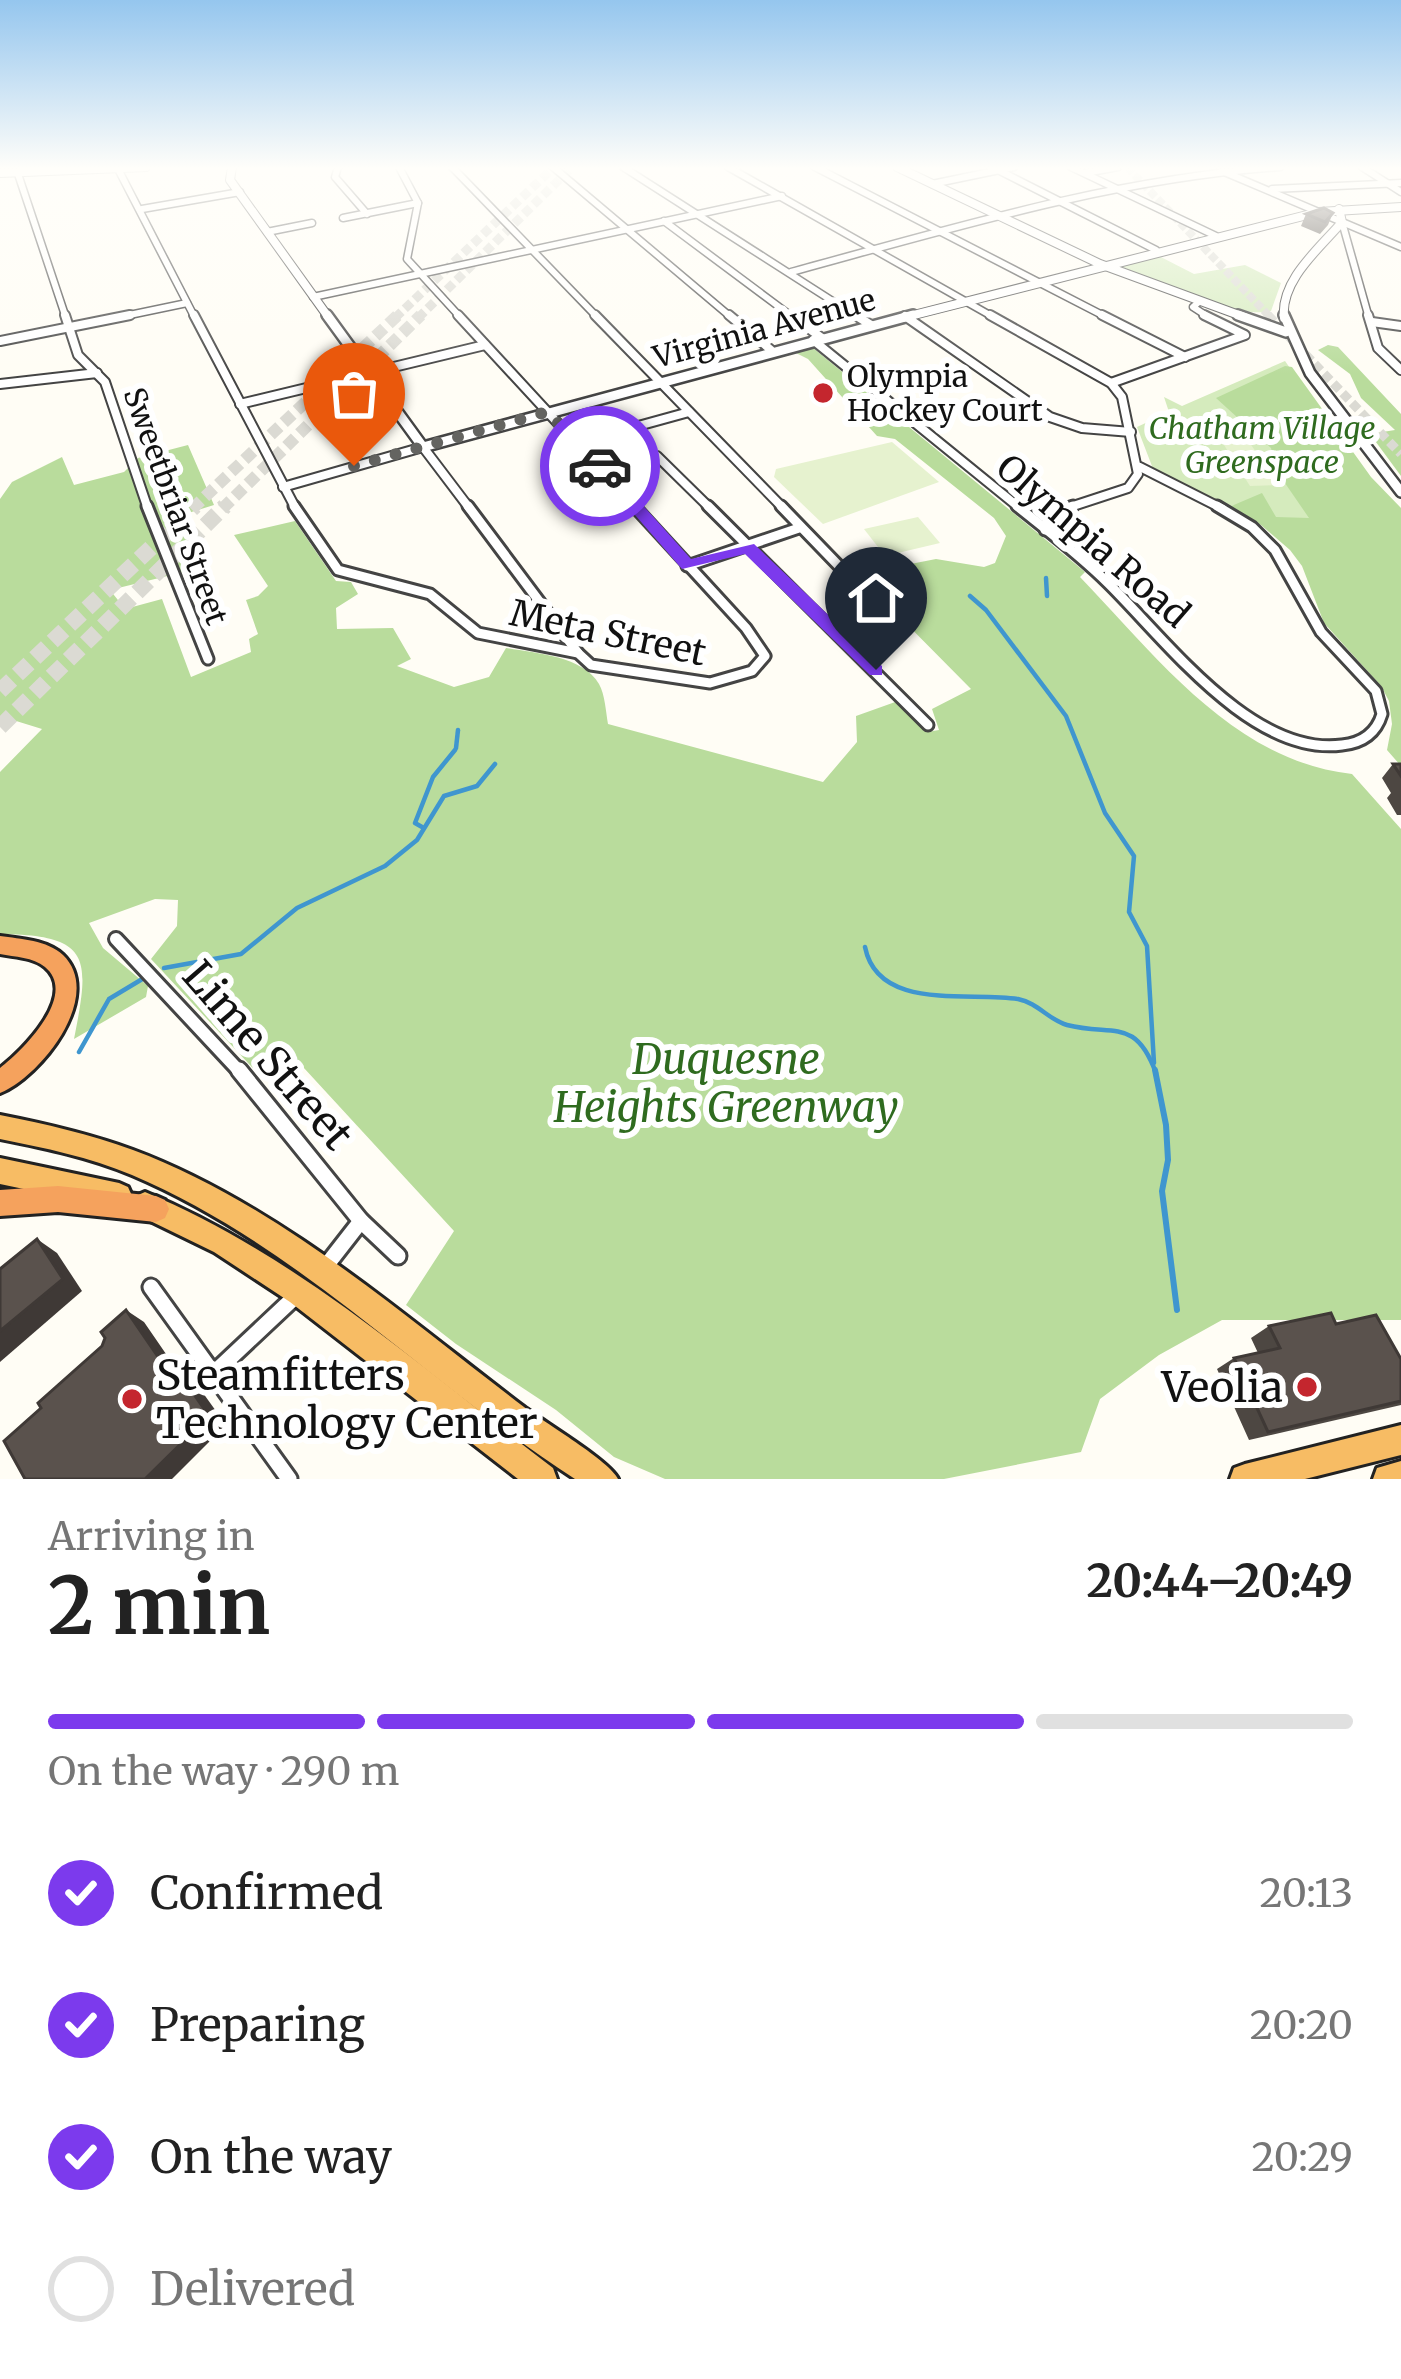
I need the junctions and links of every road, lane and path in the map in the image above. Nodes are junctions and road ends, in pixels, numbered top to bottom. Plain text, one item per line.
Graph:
1 (38, 236) edge
2 (155, 236) edge
3 (270, 236) edge
4 (411, 236) edge
5 (519, 236) edge
6 (596, 236) edge
7 (635, 236) edge
8 (684, 236) edge
9 (733, 236) edge
10 (854, 236) edge
11 (926, 236) edge
12 (949, 236) edge
13 (1043, 236) edge
14 (1129, 236) edge
15 (1216, 236) edge
16 (1331, 236) edge
17 (1346, 236) edge
18 (877, 249) junction
19 (533, 250) junction
20 (1156, 250) junction
21 (1100, 263) junction
22 (791, 272) junction
23 (422, 274) junction
24 (1034, 281) junction
25 (314, 297) junction
26 (965, 299) junction
27 (1200, 302) junction
28 (188, 303) junction
29 (1211, 305) junction
30 (1234, 312) junction
31 (1282, 315) junction
32 (904, 316) junction
33 (1372, 322) junction
34 (871, 325) junction
35 (1401, 326) edge
36 (68, 327) junction
37 (1287, 335) junction
38 (818, 339) junction
39 (0, 341) edge
40 (485, 345) junction
41 (771, 350) junction
42 (1185, 357) junction
43 (1401, 370) edge
44 (368, 372) junction
45 (98, 373) junction
46 (660, 381) junction
47 (1111, 383) junction
48 (0, 384) edge
49 (240, 404) junction
50 (547, 412) junction
51 (689, 412) junction
52 (1131, 431) junction
53 (580, 442) junction
54 (423, 447) junction
55 (657, 456) dead end
56 (1140, 467) junction
57 (283, 487) junction
58 (1128, 488) junction
59 (1171, 488) junction
60 (1401, 492) edge
61 (1018, 509) junction
62 (1053, 513) junction
63 (800, 528) junction
64 (1045, 530) junction
65 (748, 548) junction
66 (687, 566) junction
67 (894, 623) dead end
68 (578, 653) junction
69 (208, 659) dead end
70 (928, 725) dead end
71 (116, 939) dead end
72 (0, 945) edge
73 (0, 1082) edge
74 (0, 1126) edge
75 (0, 1172) edge
76 (0, 1203) edge
77 (156, 1209) junction
78 (362, 1222) junction
79 (398, 1256) dead end
80 (310, 1282) junction
81 (151, 1287) dead end
82 (213, 1374) junction
83 (1401, 1440) edge
84 (1401, 1478) edge
85 (289, 1479) edge
86 (542, 1479) edge
87 (603, 1479) edge
88 (1245, 1479) edge
89 (1388, 1479) edge

1 - 36 street, Sweetbriar Street
2 - 28 street
3 - 25 street
4 - 23 street
5 - 19 street
6 - 19 street
7 - 41 street
8 - 38 street, Olympia Road
9 - 22 street
10 - 18 street
11 - 18 street
12 - 24 street
13 - 21 street
14 - 20 street
15 - 20 street, Virginia Avenue
16 - 31 street
17 - 33 street
18 - 22 street
18 - 26 street
19 - 23 street
19 - 46 street
20 - 21 street, Virginia Avenue
21 - 24 street, Virginia Avenue
21 - 27 street
22 - 34 street
23 - 25 street
23 - 40 street
24 - 26 street, Virginia Avenue
24 - 42 street
25 - 44 street
26 - 32 street, Virginia Avenue
26 - 47 street
27 - 29 street
27 - 42 street
28 - 36 street
28 - 49 street
29 - 30 street
29 - 37 street
30 - 31 street
30 - 37 street
31 - 37 street
32 - 34 street, Virginia Avenue
32 - 52 street
33 - 35 street
33 - 43 street
34 - 38 street, Virginia Avenue
36 - 39 street
36 - 45 street, Sweetbriar Street
37 - 60 street
38 - 41 street, Virginia Avenue
38 - 61 street, Olympia Road
40 - 44 street
40 - 50 street
41 - 46 street, Virginia Avenue
42 - 47 street
44 - 49 street
44 - 54 street
45 - 48 street
45 - 69 street, Sweetbriar Street
46 - 50 street, Virginia Avenue
46 - 51 street
47 - 52 street
49 - 57 street
50 - 53 street
50 - 54 street, Virginia Avenue
51 - 53 street
51 - 63 street
52 - 56 street
53 - 66 street
54 - 57 street, Virginia Avenue
54 - 68 street
55 - 65 street
56 - 58 street
56 - 59 street
57 - 68 street, Meta Street
58 - 59 street
58 - 62 street
59 - 64 street, Olympia Road
61 - 62 street
61 - 64 street, Olympia Road
62 - 64 street
63 - 65 street
63 - 67 street
65 - 66 street
65 - 70 street
66 - 68 street, Meta Street
71 - 78 street, Lime Street
72 - 73 highway
74 - 80 highway
75 - 77 highway
76 - 77 highway
77 - 80 highway
78 - 79 street, Lime Street
78 - 80 street
80 - 82 street
80 - 86 highway
80 - 87 highway
81 - 82 street
82 - 85 street
83 - 88 highway
84 - 89 highway

